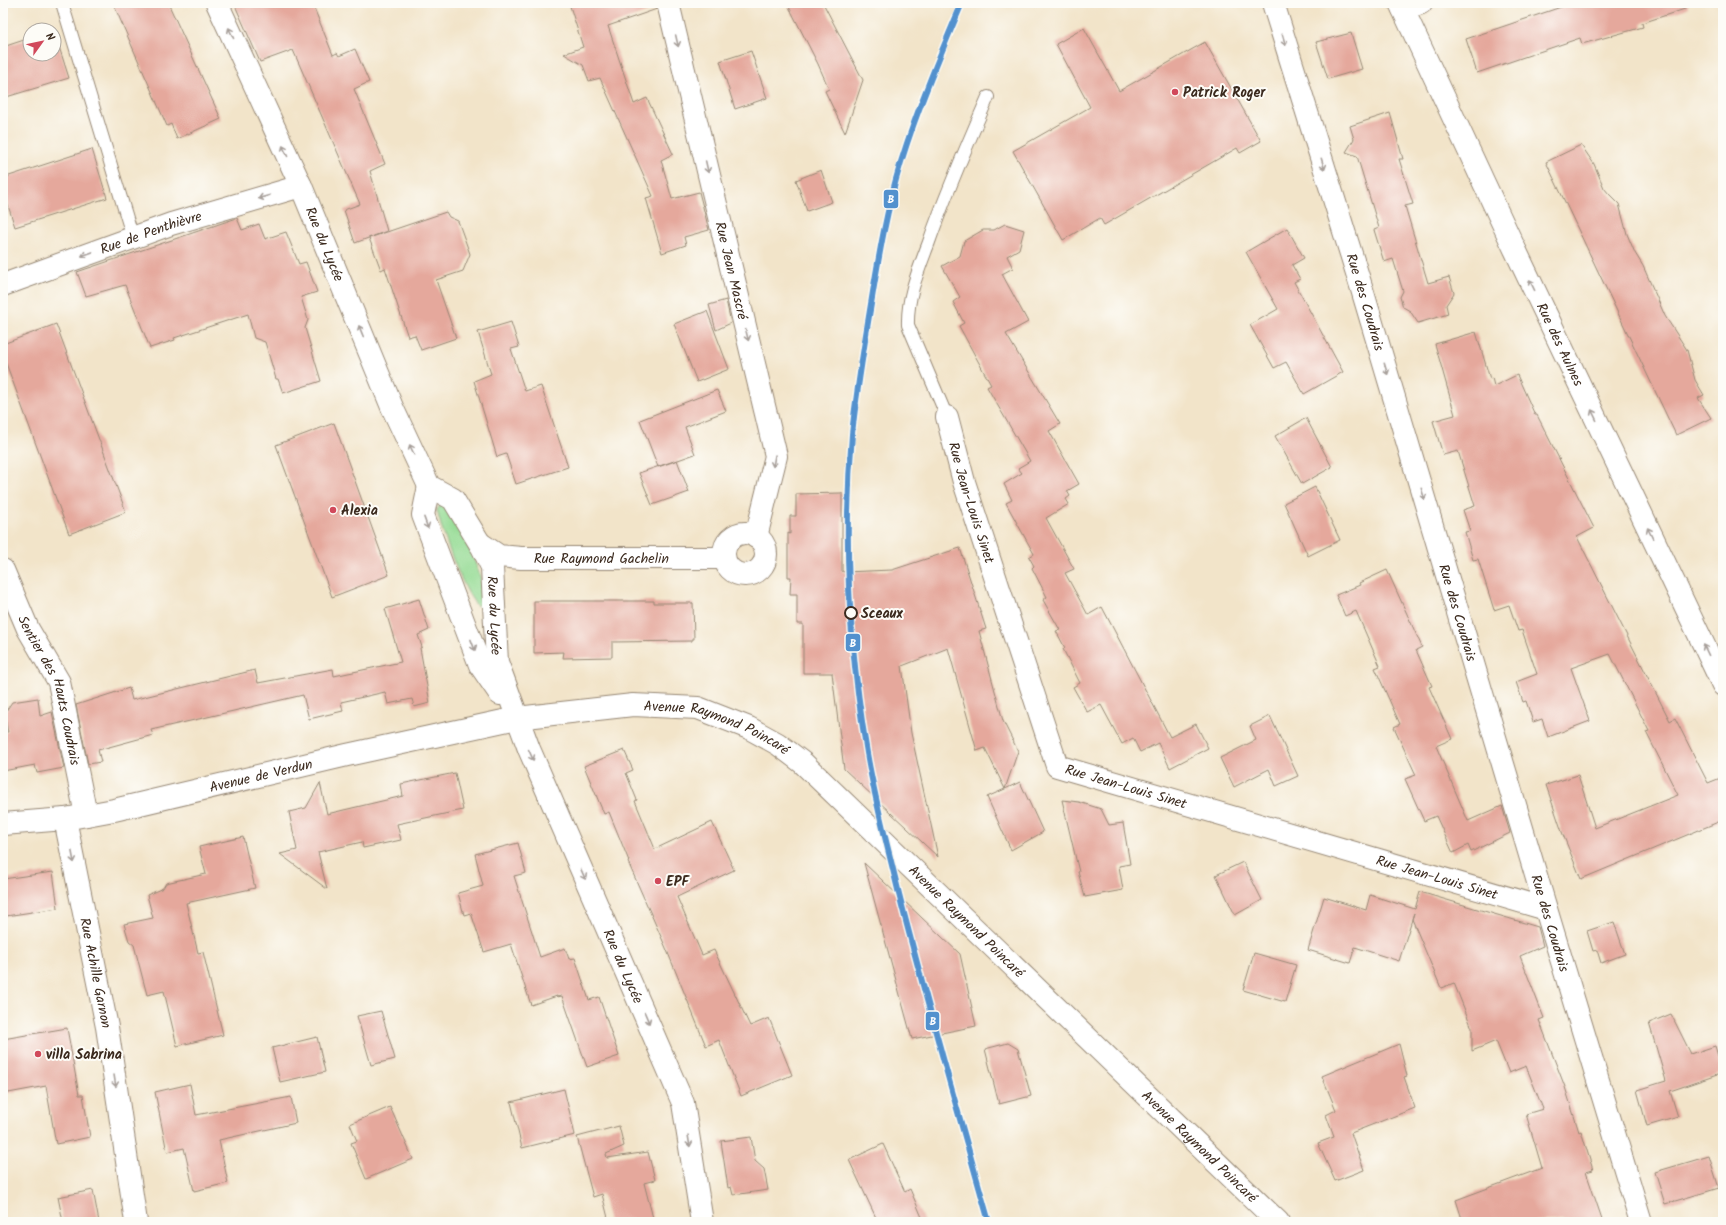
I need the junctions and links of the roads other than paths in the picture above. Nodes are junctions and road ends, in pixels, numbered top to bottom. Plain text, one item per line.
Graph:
1 (62, 3) edge
2 (217, 3) edge
3 (668, 3) edge
4 (1273, 3) edge
5 (1408, 5) edge
6 (988, 97) dead end
7 (302, 186) junction
8 (133, 238) junction
9 (3, 285) edge
10 (947, 417) joint
11 (429, 486) junction
12 (756, 537) junction
13 (481, 544) junction
14 (724, 558) junction
15 (3, 570) edge
16 (1723, 685) edge
17 (517, 718) junction
18 (76, 817) junction
19 (3, 824) edge
20 (1546, 909) junction
21 (136, 1222) edge
22 (702, 1222) edge
23 (1278, 1222) edge
24 (1641, 1222) edge

1 - 8 lane
7 -> 2 street, Rue du Lycée
3 -> 12 street, Rue Jean Mascré
4 -> 20 street, Rue des Coudrais
16 -> 5 street, Rue des Aulnes
6 - 10 lane
7 -> 8 street, Rue de Penthièvre
11 -> 7 street, Rue du Lycée
8 -> 9 street, Rue de Penthièvre
10 - 20 street, Rue Jean-Louis Sinet
11 - 13 street, Rue du Lycée
11 -> 17 street, Rue du Lycée
12 - 14 street
12 - 14 street
13 - 14 street, Rue Raymond Gachelin
13 - 17 street, Rue du Lycée
15 - 18 street, Sentier des Hauts Coudrais
17 - 18 street, Avenue de Verdun
17 -> 22 street, Rue du Lycée
17 - 23 street, Avenue Raymond Poincaré
18 - 19 street, Avenue de Verdun
18 -> 21 street, Rue Achille Garnon
20 - 24 street, Rue des Coudrais

